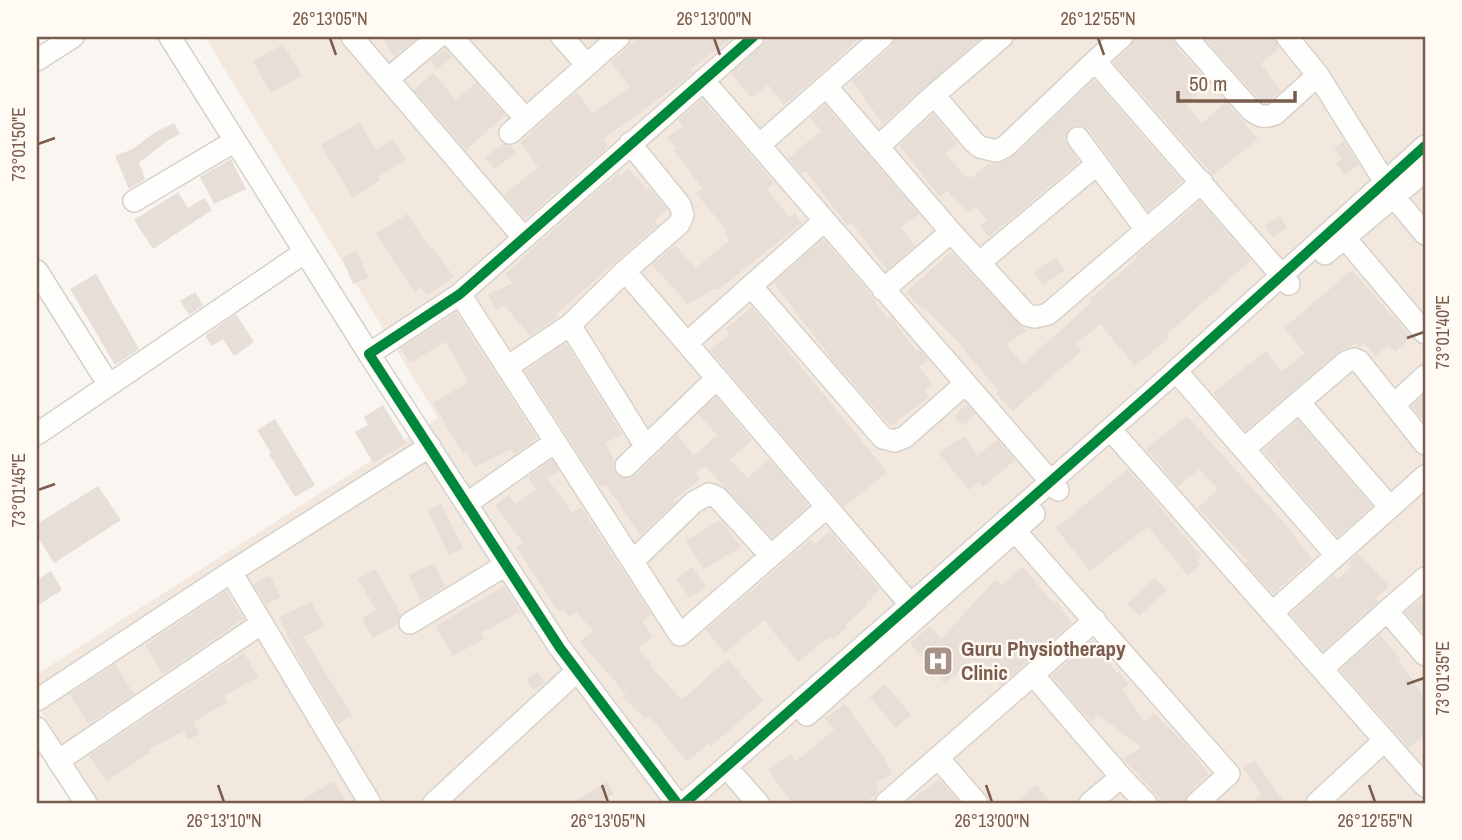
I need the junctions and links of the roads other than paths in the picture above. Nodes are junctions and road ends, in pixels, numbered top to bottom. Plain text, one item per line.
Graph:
1 (73, 37) edge
2 (170, 37) edge
3 (352, 37) edge
4 (438, 37) edge
5 (452, 37) edge
6 (562, 37) edge
7 (619, 37) edge
8 (753, 37) edge
9 (882, 37) edge
10 (1002, 37) edge
11 (1122, 37) edge
12 (1186, 37) edge
13 (1287, 37) edge
14 (37, 61) edge
15 (1095, 61) junction
16 (587, 65) junction
17 (1318, 75) junction
18 (388, 79) junction
19 (703, 80) junction
20 (826, 86) junction
21 (934, 95) junction
22 (1078, 138) dead end
23 (235, 141) junction
24 (630, 143) junction
25 (759, 145) junction
26 (878, 146) junction
27 (1425, 146) edge
28 (1097, 164) junction
29 (1425, 171) edge
30 (1202, 182) junction
31 (1390, 190) junction
32 (134, 201) dead end
33 (824, 221) junction
34 (1146, 230) junction
35 (951, 232) junction
36 (1425, 234) edge
37 (523, 237) junction
38 (1345, 238) junction
39 (305, 252) junction
40 (979, 263) junction
41 (625, 271) junction
42 (38, 274) edge
43 (1286, 279) junction
44 (751, 286) junction
45 (883, 290) junction
46 (460, 294) junction
47 (570, 325) junction
48 (1425, 334) edge
49 (687, 343) junction
50 (369, 354) junction
51 (507, 367) junction
52 (1425, 376) edge
53 (717, 378) junction
54 (1183, 379) junction
55 (965, 384) junction
56 (109, 385) junction
57 (1299, 402) junction
58 (1395, 404) junction
59 (37, 434) edge
60 (1114, 434) junction
61 (555, 442) junction
62 (1425, 444) edge
63 (430, 446) junction
64 (646, 447) junction
65 (1244, 449) junction
66 (626, 466) dead end
67 (1425, 475) edge
68 (1055, 486) junction
69 (466, 504) junction
70 (1389, 506) junction
71 (827, 507) junction
72 (1015, 531) junction
73 (1336, 555) junction
74 (771, 556) junction
75 (633, 561) junction
76 (506, 565) junction
77 (231, 572) junction
78 (1425, 578) edge
79 (910, 604) junction
80 (1387, 611) junction
81 (1272, 612) junction
82 (1095, 620) junction
83 (262, 623) junction
84 (410, 623) dead end
85 (1425, 655) edge
86 (1322, 669) junction
87 (577, 671) junction
88 (1034, 676) junction
89 (37, 701) edge
90 (37, 728) edge
91 (1385, 740) junction
92 (939, 759) junction
93 (58, 761) junction
94 (735, 777) junction
95 (1121, 777) junction
96 (1425, 786) edge
97 (86, 803) edge
98 (370, 803) edge
99 (434, 803) edge
100 (677, 803) edge
101 (685, 803) edge
102 (706, 803) edge
103 (758, 803) edge
104 (886, 803) edge
105 (977, 803) edge
106 (1090, 803) edge
107 (1146, 803) edge
108 (1197, 803) edge
109 (1317, 803) edge

1 - 14 street
2 - 23 street
3 - 18 street
4 - 18 street
5 - 16 street
6 - 16 street
7 - 16 street
8 - 19 street
9 - 20 street
10 - 21 street
11 - 15 street
12 - 17 street
13 - 17 street
15 - 21 street
15 - 30 street
17 - 31 street
18 - 37 street
19 - 24 street
19 - 25 street
20 - 25 street
20 - 26 street
21 - 26 street
22 - 28 street
23 - 32 street
23 - 39 street
24 - 37 street
24 - 41 street
25 - 33 street
26 - 35 street
27 - 31 street
28 - 34 street
28 - 40 street
29 - 31 street
30 - 34 street
30 - 43 street
31 - 36 street
31 - 38 street
31 - 43 street
33 - 44 street
33 - 45 street
34 - 40 street
35 - 40 street
35 - 45 street
37 - 46 street
38 - 43 street
38 - 48 street
39 - 50 street
39 - 56 street
41 - 47 street
41 - 49 street
42 - 56 street
43 - 54 street
43 - 60 street
44 - 49 street
44 - 55 street
45 - 55 street
46 - 50 street
46 - 51 street
47 - 51 street
47 - 64 street
49 - 53 street
50 - 63 street
51 - 61 street
52 - 58 street
53 - 64 street
53 - 71 street
54 - 60 street
54 - 65 street
55 - 68 street
56 - 59 street
57 - 58 street
57 - 65 street
57 - 70 street
58 - 62 street
60 - 68 street
60 - 81 street
61 - 69 street
61 - 75 street
63 - 69 street
63 - 77 street
64 - 66 street
65 - 73 street
67 - 70 street
68 - 72 street
68 - 79 street
69 - 76 street
70 - 73 street
71 - 74 street
71 - 79 street
72 - 82 street
72 - 94 street
73 - 81 street
74 - 75 street
74 - 75 street
76 - 84 street
76 - 87 street
77 - 83 street
77 - 89 street
78 - 80 street
79 - 101 street
80 - 85 street
80 - 86 street
81 - 86 street
82 - 88 street
82 - 108 street
83 - 93 street
83 - 98 street
86 - 91 street
87 - 99 street
87 - 100 street
88 - 92 street
88 - 95 street
90 - 93 street
91 - 96 street
91 - 109 street
92 - 104 street
92 - 105 street
93 - 97 street
94 - 102 street
94 - 103 street
95 - 106 street
95 - 107 street

